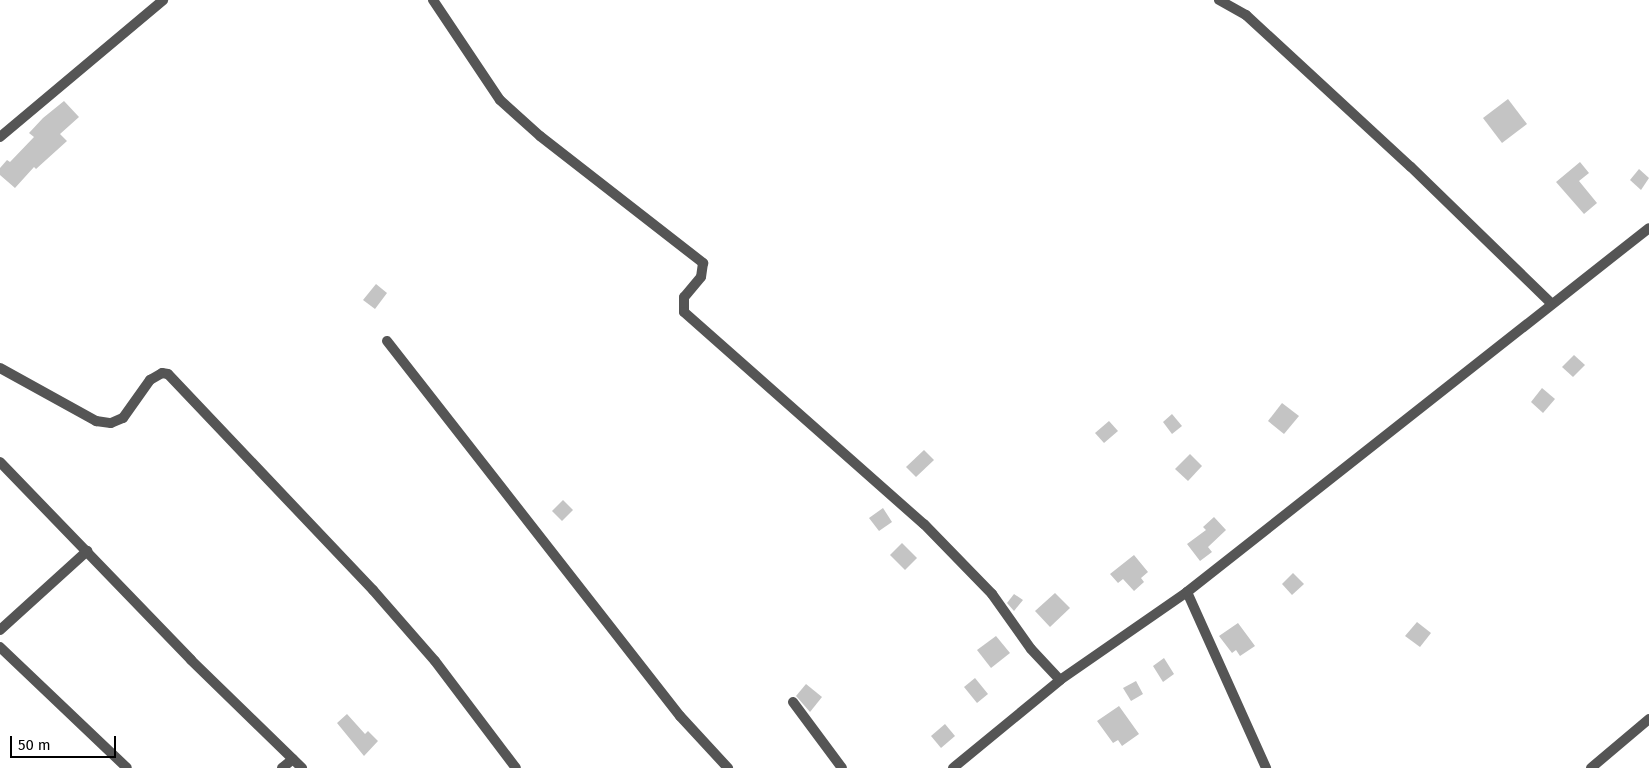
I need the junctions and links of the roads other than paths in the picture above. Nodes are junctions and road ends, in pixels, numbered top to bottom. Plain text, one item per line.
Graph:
1 (163, 0) edge
2 (433, 0) edge
3 (1219, 0) edge
4 (0, 137) edge
5 (1649, 228) edge
6 (1551, 303) junction
7 (387, 341) dead end
8 (0, 368) edge
9 (0, 462) edge
10 (87, 551) junction
11 (1187, 592) junction
12 (0, 630) edge
13 (0, 647) edge
14 (1060, 680) junction
15 (793, 702) dead end
16 (1649, 718) edge
17 (293, 759) junction
18 (127, 768) edge
19 (282, 768) edge
20 (302, 768) edge
21 (516, 768) edge
22 (728, 768) edge
23 (842, 768) edge
24 (953, 768) edge
25 (1266, 768) edge
26 (1592, 768) edge

1 - 4 street
2 - 14 street
3 - 6 street
5 - 6 street
6 - 11 street
7 - 22 street
8 - 21 street
9 - 10 street
10 - 12 street
10 - 17 street
11 - 14 street
11 - 25 street
13 - 18 street
14 - 24 street
15 - 23 street
16 - 26 street
17 - 19 street
17 - 20 street

